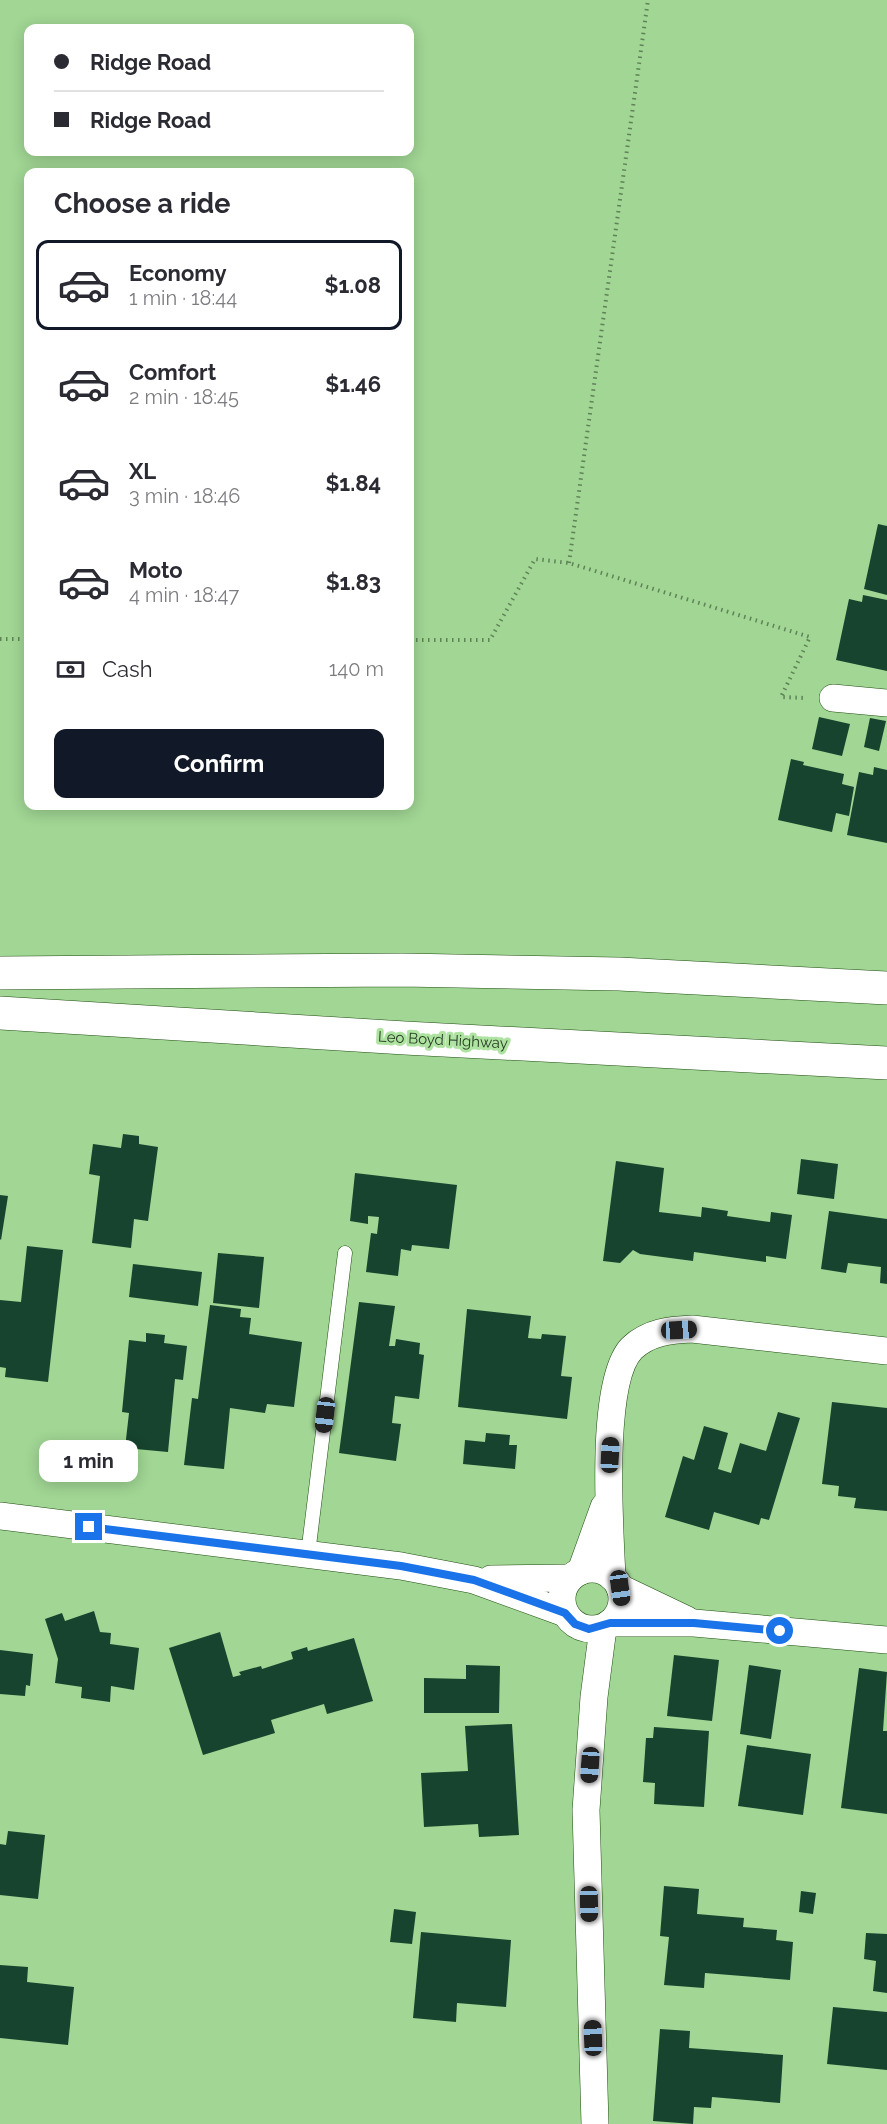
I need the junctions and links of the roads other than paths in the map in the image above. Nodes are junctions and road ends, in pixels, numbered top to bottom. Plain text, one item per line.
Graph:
1 (833, 698) dead end
2 (887, 703) edge
3 (0, 973) edge
4 (887, 988) edge
5 (0, 1013) edge
6 (887, 1063) edge
7 (345, 1253) dead end
8 (887, 1351) edge
9 (608, 1497) junction
10 (0, 1516) edge
11 (308, 1554) junction
12 (575, 1574) junction
13 (474, 1580) junction
14 (616, 1583) junction
15 (570, 1618) junction
16 (694, 1623) junction
17 (607, 1625) junction
18 (887, 1640) edge
19 (594, 1697) junction
20 (595, 2124) edge

1 - 2 street
3 - 4 highway
5 - 6 highway, Leo Boyd Highway
7 - 11 lane
8 - 9 street
9 - 12 street
9 - 14 street
10 - 11 street
11 - 13 street
12 - 13 street
12 - 14 street
12 - 15 street
13 - 15 street
14 - 16 street
14 - 17 street
15 - 17 street
15 - 19 street
16 - 17 street
16 - 18 street
17 - 19 street
19 - 20 street

